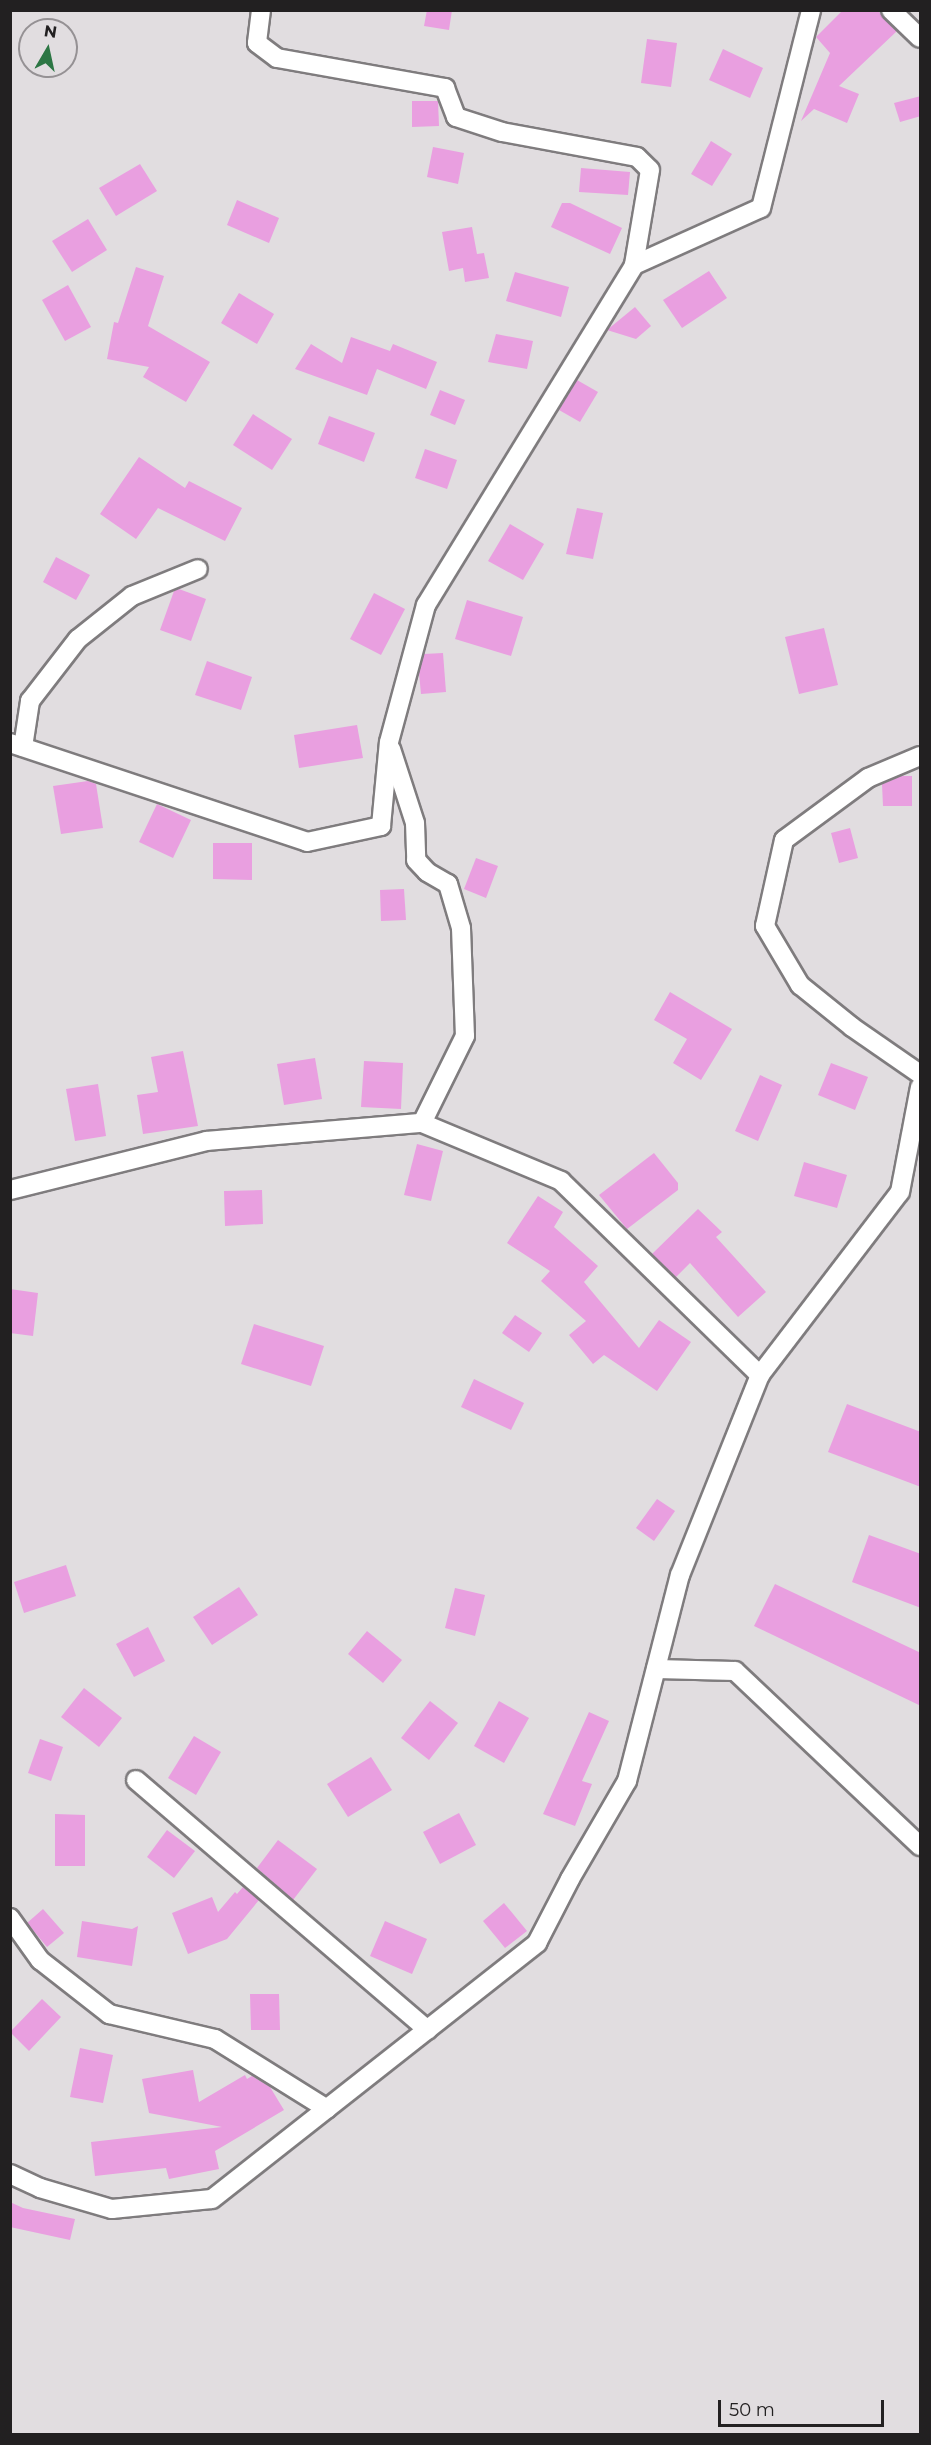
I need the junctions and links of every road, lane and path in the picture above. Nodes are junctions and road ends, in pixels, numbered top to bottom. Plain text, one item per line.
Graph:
1 (261, 10) edge
2 (811, 10) edge
3 (891, 10) edge
4 (921, 38) edge
5 (634, 265) junction
6 (198, 569) dead end
7 (389, 742) junction
8 (17, 745) edge
9 (921, 756) edge
10 (921, 1074) edge
11 (921, 1087) edge
12 (422, 1123) junction
13 (10, 1191) edge
14 (759, 1375) junction
15 (656, 1669) junction
16 (136, 1780) dead end
17 (921, 1846) edge
18 (10, 1918) edge
19 (428, 2030) junction
20 (327, 2109) junction
21 (10, 2174) edge

1 - 5 street
2 - 5 street
3 - 4 street
5 - 7 street
6 - 8 street
7 - 8 street
7 - 12 street
9 - 10 street
11 - 14 street
12 - 13 street
12 - 14 street
14 - 15 street
15 - 17 street
15 - 19 street
16 - 19 street
18 - 20 street
19 - 20 street
20 - 21 street

